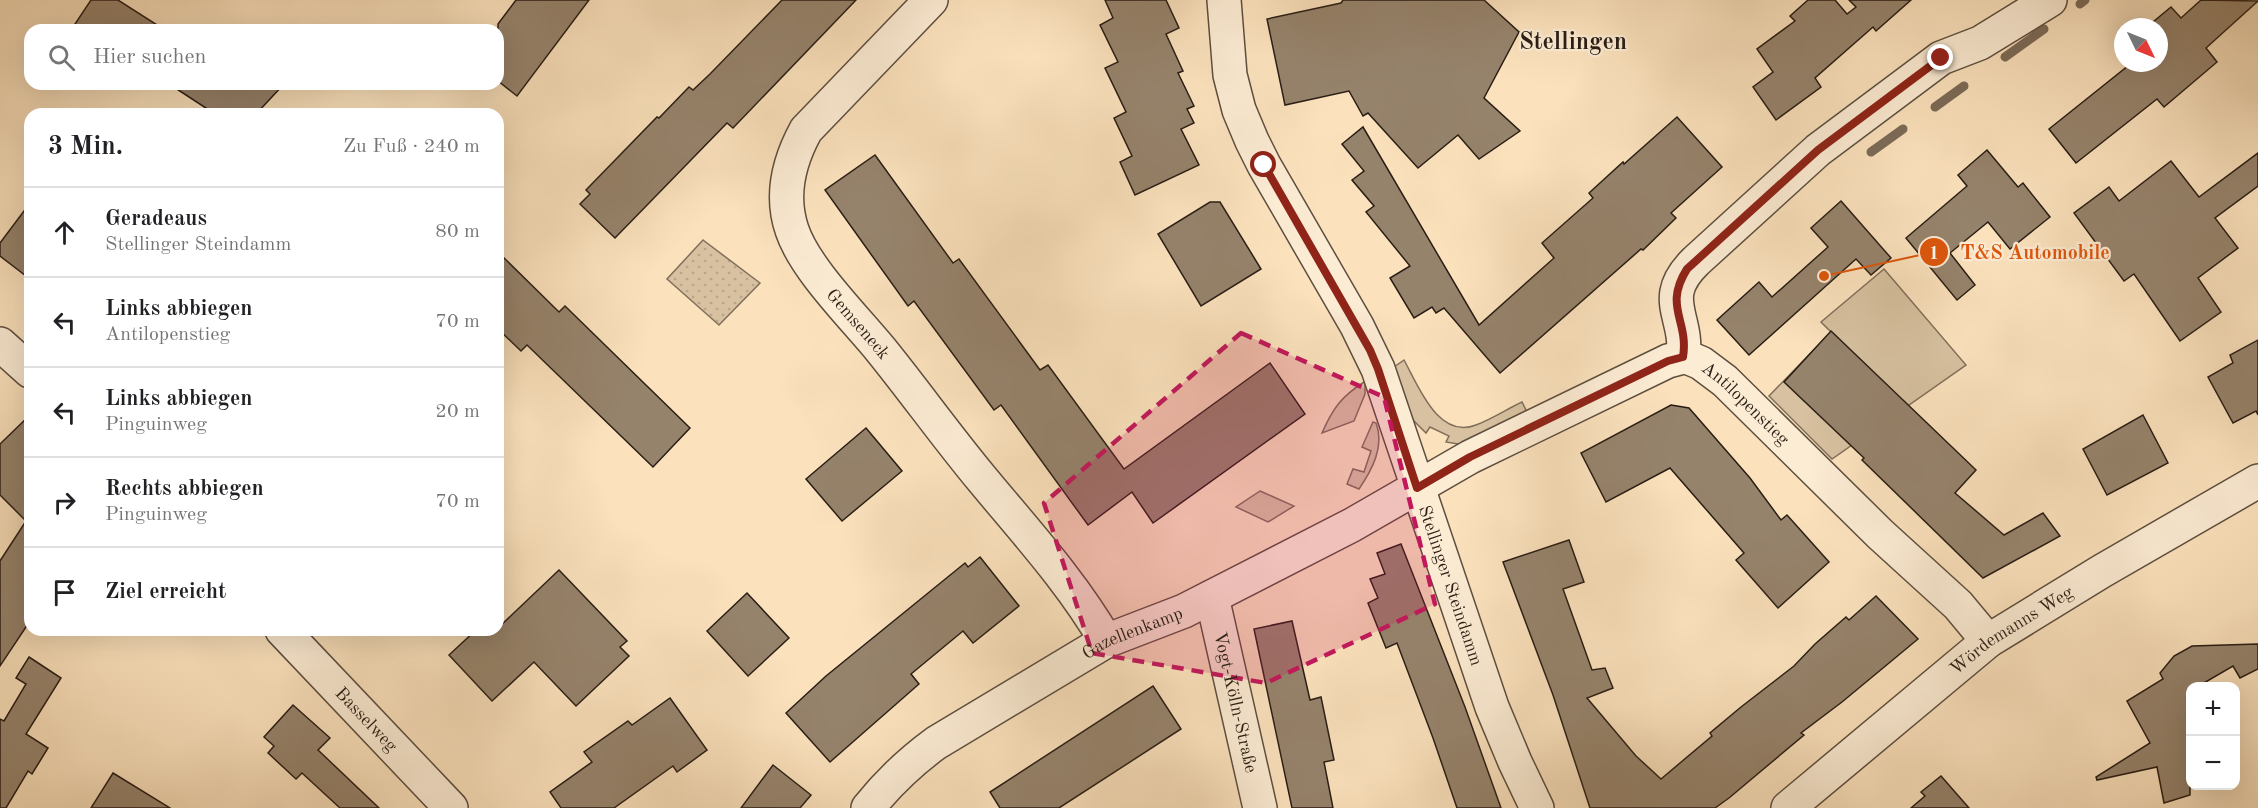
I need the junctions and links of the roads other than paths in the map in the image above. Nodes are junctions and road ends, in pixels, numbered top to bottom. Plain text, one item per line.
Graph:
1 (931, 0) edge
2 (1224, 0) edge
3 (2040, 2) edge
4 (0, 344) edge
5 (1683, 357) junction
6 (24, 366) edge
7 (2258, 481) edge
8 (1417, 488) junction
9 (1212, 597) junction
10 (288, 636) edge
11 (1106, 641) junction
12 (1988, 641) junction
13 (451, 808) edge
14 (868, 808) edge
15 (1260, 808) edge
16 (1537, 808) edge
17 (1788, 808) edge

1 - 11 street, Gemseneck
2 - 8 street, Stellinger Steindamm
3 - 5 street
4 - 6 street
5 - 8 street, Antilopenstieg
5 - 12 street, Antilopenstieg
7 - 12 street, Wördemanns Weg
8 - 9 street, Gazellenkamp
8 - 16 street, Stellinger Steindamm
9 - 11 street, Gazellenkamp
9 - 15 street, Vogt-Kölln-Straße
10 - 13 street, Basselweg
11 - 14 street, Gazellenkamp
12 - 17 street, Wördemanns Weg

